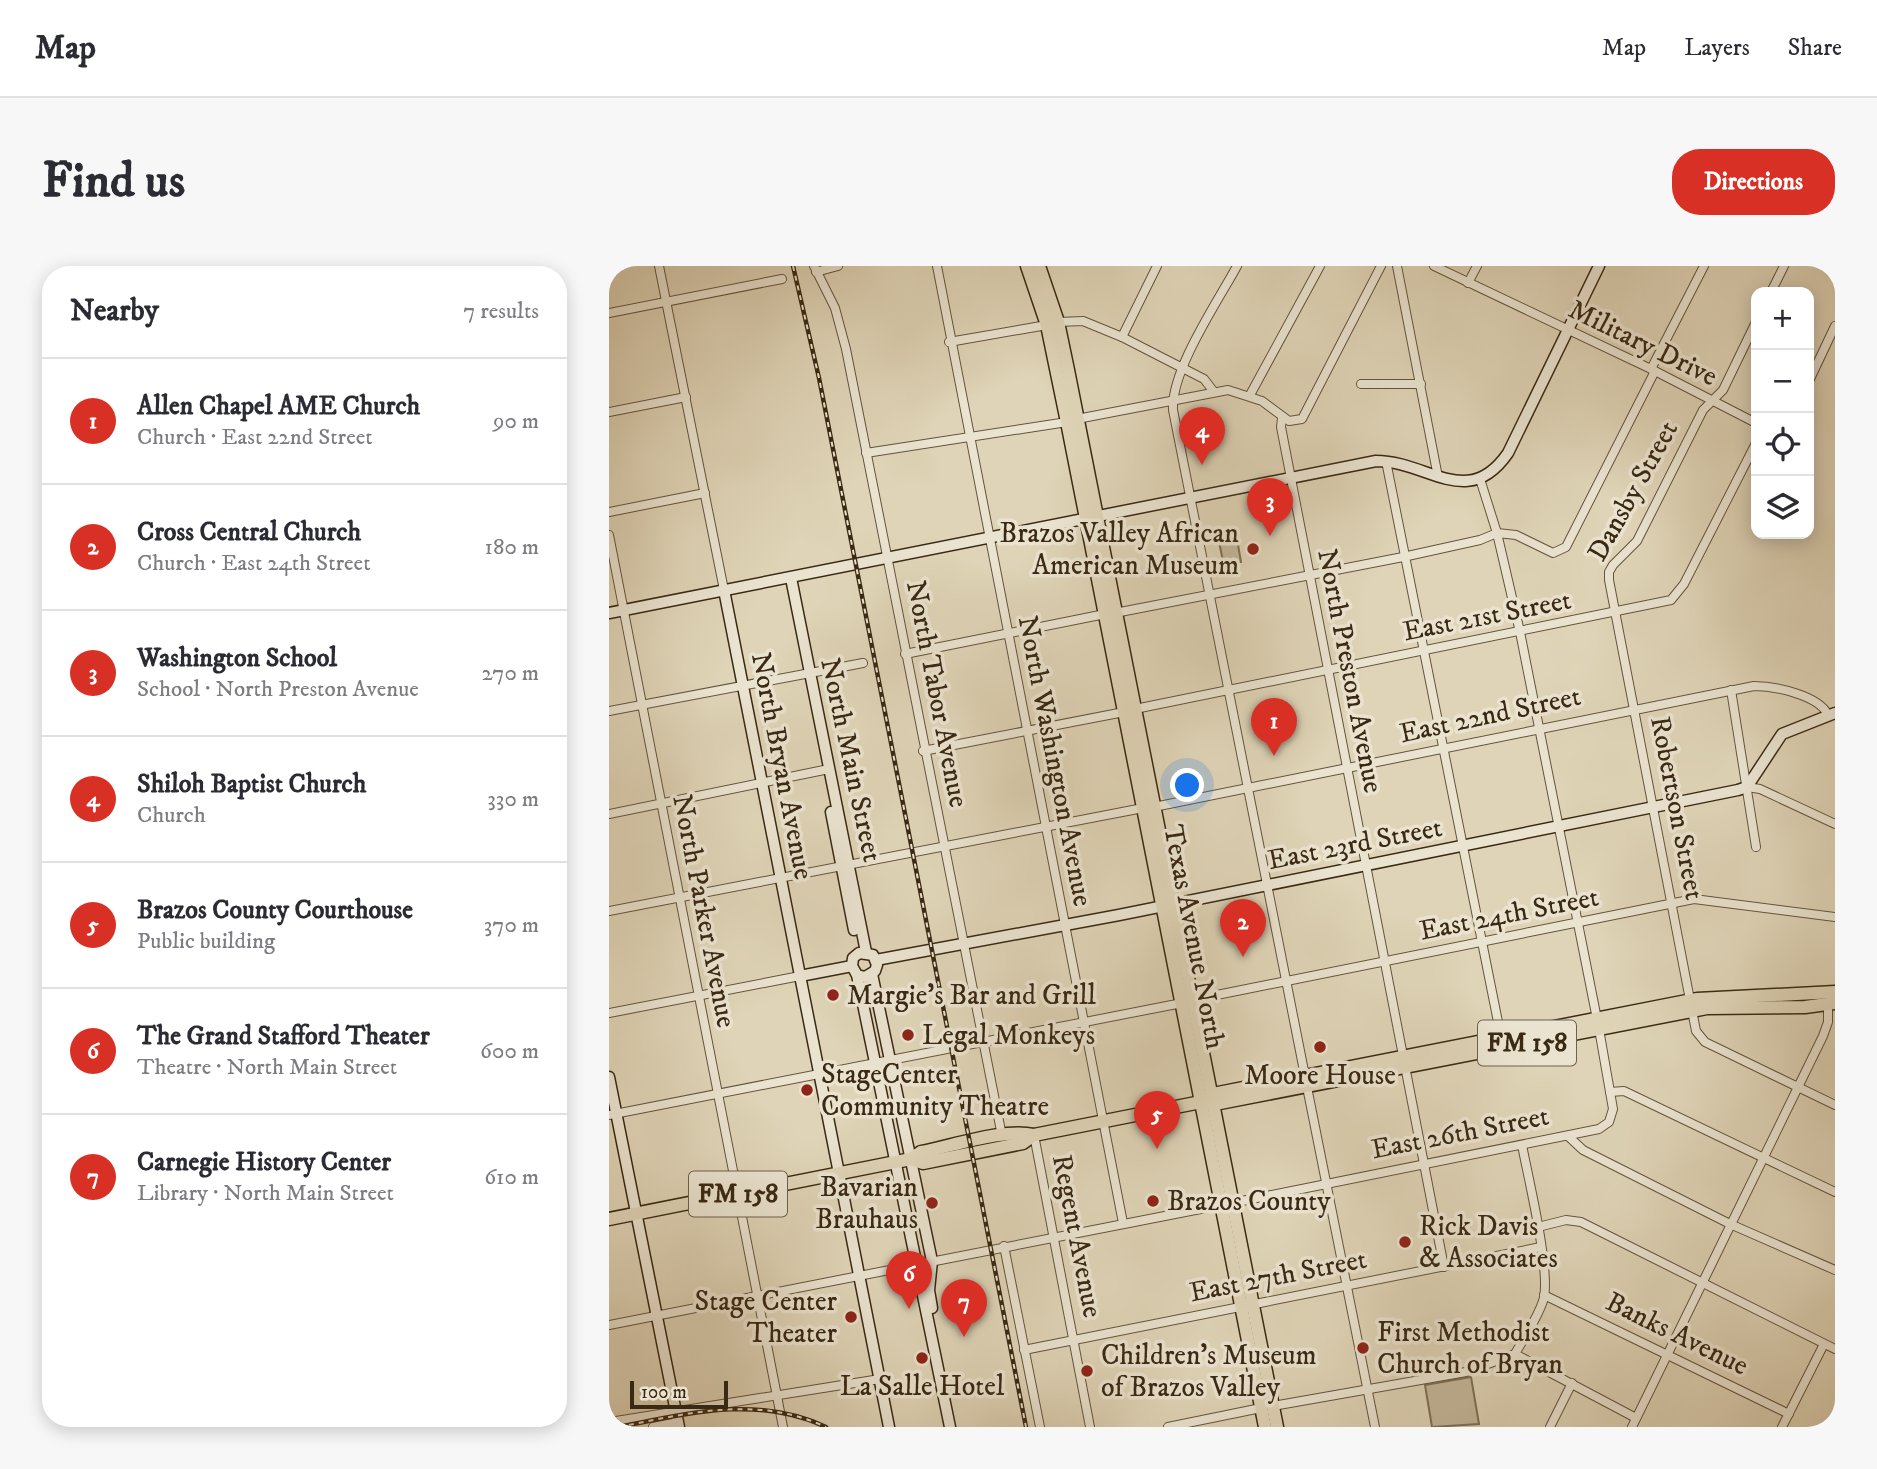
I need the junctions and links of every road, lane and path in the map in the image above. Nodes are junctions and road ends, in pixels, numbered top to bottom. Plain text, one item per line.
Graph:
1 (659, 266) edge
2 (838, 266) edge
3 (937, 266) edge
4 (1027, 266) edge
5 (1039, 266) edge
6 (1157, 266) edge
7 (1237, 266) edge
8 (1320, 266) edge
9 (1381, 266) edge
10 (1397, 266) edge
11 (1434, 266) edge
12 (1477, 266) edge
13 (1599, 266) edge
14 (1704, 266) edge
15 (1784, 266) edge
16 (815, 269) edge
17 (782, 279) dead end
18 (1468, 284) junction
19 (1774, 287) edge
20 (667, 302) junction
21 (609, 313) edge
22 (1052, 324) junction
23 (1835, 326) edge
24 (1567, 330) junction
25 (1751, 333) edge
26 (1122, 337) junction
27 (949, 342) junction
28 (1182, 368) junction
29 (1653, 370) junction
30 (1814, 370) edge
31 (1361, 384) dead end
32 (1421, 384) junction
33 (1214, 392) junction
34 (1250, 395) junction
35 (686, 397) junction
36 (1173, 400) junction
37 (1711, 401) junction
38 (609, 412) edge
39 (1282, 418) junction
40 (1072, 421) junction
41 (1751, 421) edge
42 (969, 439) junction
43 (866, 453) junction
44 (1751, 453) edge
45 (1386, 461) junction
46 (1290, 477) junction
47 (1438, 477) junction
48 (1480, 479) junction
49 (705, 493) junction
50 (1192, 497) junction
51 (609, 512) edge
52 (1090, 516) junction
53 (1497, 533) junction
54 (609, 535) edge
55 (988, 537) junction
56 (888, 557) junction
57 (1403, 557) junction
58 (1308, 574) junction
59 (788, 578) junction
60 (724, 590) junction
61 (1212, 593) junction
62 (622, 611) junction
63 (609, 613) edge
64 (1110, 613) junction
65 (1616, 614) junction
66 (1520, 632) junction
67 (1007, 634) junction
68 (1422, 652) junction
69 (905, 654) junction
70 (863, 663) dead end
71 (1328, 670) junction
72 (806, 673) junction
73 (743, 685) junction
74 (1731, 690) junction
75 (1229, 691) junction
76 (641, 705) junction
77 (1635, 709) junction
78 (609, 711) edge
79 (1129, 711) junction
80 (1832, 714) edge
81 (1539, 727) junction
82 (1026, 730) junction
83 (1441, 749) junction
84 (923, 751) junction
85 (1346, 767) junction
86 (826, 770) junction
87 (762, 783) junction
88 (1747, 786) junction
89 (1248, 787) junction
90 (660, 804) junction
91 (1148, 807) junction
92 (1653, 809) junction
93 (609, 814) edge
94 (1835, 824) edge
95 (1045, 828) junction
96 (1558, 828) junction
97 (1461, 846) junction
98 (1756, 847) dead end
99 (943, 849) junction
100 (1365, 865) junction
101 (846, 867) junction
102 (782, 880) junction
103 (1267, 885) junction
104 (679, 900) junction
105 (1167, 905) junction
106 (1672, 905) junction
107 (609, 911) edge
108 (1835, 918) edge
109 (1577, 924) junction
110 (1064, 925) junction
111 (1482, 943) junction
112 (963, 944) junction
113 (862, 952) junction
114 (876, 960) junction
115 (1384, 962) junction
116 (855, 971) junction
117 (872, 974) junction
118 (800, 976) junction
119 (1286, 981) junction
120 (1835, 992) edge
121 (698, 996) junction
122 (1187, 1001) junction
123 (1832, 1004) edge
124 (1690, 1006) junction
125 (609, 1013) edge
126 (1084, 1021) junction
127 (1598, 1024) junction
128 (1501, 1037) junction
129 (982, 1041) junction
130 (890, 1059) junction
131 (874, 1062) junction
132 (1403, 1062) junction
133 (819, 1073) junction
134 (609, 1077) edge
135 (1306, 1082) junction
136 (1798, 1086) junction
137 (1610, 1092) junction
138 (717, 1093) junction
139 (1206, 1101) junction
140 (1835, 1105) edge
141 (613, 1114) edge
142 (1103, 1122) junction
143 (1034, 1135) junction
144 (1002, 1136) junction
145 (1568, 1136) junction
146 (1522, 1145) junction
147 (1763, 1158) junction
148 (911, 1159) junction
149 (895, 1162) junction
150 (1423, 1163) junction
151 (839, 1174) junction
152 (1326, 1183) junction
153 (1835, 1192) edge
154 (737, 1194) junction
155 (1227, 1204) junction
156 (637, 1213) junction
157 (609, 1219) edge
158 (1123, 1223) junction
159 (1730, 1224) junction
160 (1538, 1227) junction
161 (1054, 1237) junction
162 (1004, 1246) junction
163 (1541, 1247) junction
164 (932, 1261) junction
165 (916, 1265) junction
166 (1444, 1267) junction
167 (1835, 1270) edge
168 (860, 1275) junction
169 (1702, 1283) junction
170 (1347, 1286) junction
171 (1544, 1295) junction
172 (757, 1296) junction
173 (1247, 1306) junction
174 (657, 1315) junction
175 (609, 1325) edge
176 (1073, 1340) junction
177 (1824, 1344) junction
178 (1835, 1349) edge
179 (1024, 1350) junction
180 (1515, 1354) junction
181 (1668, 1356) junction
182 (939, 1370) junction
183 (880, 1379) junction
184 (1572, 1383) junction
185 (1367, 1388) junction
186 (778, 1395) junction
187 (1267, 1407) junction
188 (1789, 1414) junction
189 (678, 1420) edge
190 (609, 1422) edge
191 (1634, 1423) edge
192 (653, 1427) edge
193 (783, 1427) edge
194 (889, 1427) edge
195 (950, 1427) edge
196 (1039, 1427) edge
197 (1090, 1427) edge
198 (1168, 1427) edge
199 (1265, 1427) edge
200 (1277, 1427) edge
201 (1375, 1427) edge
202 (1550, 1427) edge
203 (1782, 1427) edge

1 - 20 street, North Bryan Avenue
2 - 16 street
3 - 27 street, North Washington Avenue
4 - 22 main road, Texas Avenue North
5 - 22 main road, Texas Avenue North
6 - 26 street
7 - 28 street
8 - 34 street
9 - 39 street
10 - 32 street
11 - 18 street, Military Drive
12 - 18 street
13 - 24 street
14 - 29 street
15 - 19 street
16 - 43 street, North Tabor Avenue
17 - 20 street
18 - 24 street, Military Drive
20 - 21 street
20 - 35 street, North Bryan Avenue
22 - 26 street
22 - 27 street
22 - 40 main road, Texas Avenue North
23 - 30 street
24 - 29 street, Military Drive
24 - 48 street
25 - 37 street, Dansby Street
26 - 28 street
27 - 42 street, North Washington Avenue
28 - 33 street
28 - 36 street
29 - 37 street, Military Drive
29 - 53 street
31 - 32 street
32 - 47 street
33 - 34 street
33 - 36 street
34 - 39 street
35 - 38 street
35 - 49 street, North Bryan Avenue
36 - 40 street
36 - 50 street
37 - 41 street, Military Drive
37 - 65 street, Dansby Street
39 - 46 street, North Preston Avenue
40 - 42 street
40 - 52 main road, Texas Avenue North
42 - 43 street
42 - 55 street, North Washington Avenue
43 - 56 street, North Tabor Avenue
44 - 65 street, East 21st Street
45 - 46 street
45 - 47 street
45 - 57 street
46 - 50 street
46 - 58 street, North Preston Avenue
47 - 48 street
48 - 53 street
49 - 51 street
49 - 60 street, North Bryan Avenue
50 - 52 street
50 - 61 street
52 - 55 street
52 - 64 main road, Texas Avenue North
53 - 57 street
53 - 66 street
54 - 62 street, North Parker Avenue
55 - 56 street
55 - 67 street, North Washington Avenue
56 - 59 street
56 - 69 street, North Tabor Avenue
57 - 58 street
57 - 68 street
58 - 61 street
58 - 71 street, North Preston Avenue
59 - 60 street
59 - 72 street, North Main Street
60 - 62 street
60 - 73 street, North Bryan Avenue
61 - 64 street
61 - 75 street
62 - 63 street
62 - 76 street, North Parker Avenue
64 - 67 street
64 - 79 main road, Texas Avenue North
65 - 66 street, East 21st Street
65 - 77 street, Robertson Street
66 - 68 street, East 21st Street
66 - 81 street
67 - 69 street
67 - 82 street, North Washington Avenue
68 - 71 street, East 21st Street
68 - 83 street
69 - 84 street, North Tabor Avenue
70 - 72 street
71 - 75 street, East 21st Street
71 - 85 street, North Preston Avenue
72 - 73 street
72 - 86 street, North Main Street
73 - 76 street
73 - 87 street, North Bryan Avenue
74 - 77 street, East 22nd Street
74 - 80 street, East 22nd Street
74 - 88 street
75 - 79 street, East 21st Street
75 - 89 street
76 - 78 street
76 - 90 street, North Parker Avenue
77 - 81 street, East 22nd Street
77 - 92 street, Robertson Street
79 - 82 street, East 21st Street
79 - 91 main road, Texas Avenue North
80 - 88 street
81 - 83 street, East 22nd Street
81 - 96 street
82 - 84 street, East 21st Street
82 - 95 street, North Washington Avenue
83 - 85 street, East 22nd Street
83 - 97 street
84 - 99 street, North Tabor Avenue
85 - 89 street, East 22nd Street
85 - 100 street, North Preston Avenue
86 - 87 street
86 - 101 street, North Main Street
87 - 90 street
87 - 102 street, North Bryan Avenue
88 - 92 street, East 23rd Street
88 - 94 street
88 - 98 street
89 - 91 street, East 22nd Street
89 - 103 street
90 - 93 street
90 - 104 street, North Parker Avenue
91 - 95 street, East 22nd Street
91 - 105 main road, Texas Avenue North
92 - 96 street, East 23rd Street
92 - 106 street, Robertson Street
95 - 99 street, East 22nd Street
95 - 110 street, North Washington Avenue
96 - 97 street, East 23rd Street
96 - 109 street
97 - 100 street, East 23rd Street
97 - 111 street
99 - 101 street, East 22nd Street
99 - 112 street, North Tabor Avenue
100 - 103 street, East 23rd Street
100 - 115 street, North Preston Avenue
101 - 102 street, East 22nd Street
101 - 113 street, North Main Street
102 - 104 street, East 22nd Street
102 - 118 street, North Bryan Avenue
103 - 105 street, East 23rd Street
103 - 119 street
104 - 107 street, East 22nd Street
104 - 121 street, North Parker Avenue
105 - 110 street, East 23rd Street
105 - 122 main road, Texas Avenue North
106 - 108 street, East 24th Street
106 - 109 street, East 24th Street
106 - 124 street, Robertson Street
109 - 111 street, East 24th Street
109 - 127 street
110 - 112 street, East 23rd Street
110 - 126 street, North Washington Avenue
111 - 115 street, East 24th Street
111 - 128 street
112 - 114 street, East 23rd Street
112 - 129 street, North Tabor Avenue
113 - 114 street
113 - 116 street
114 - 117 street
115 - 119 street, East 24th Street
115 - 132 street, North Preston Avenue
116 - 117 street
116 - 118 street
116 - 131 street
117 - 130 street
118 - 121 street
118 - 133 street, North Bryan Avenue
119 - 122 street, East 24th Street
119 - 135 street
120 - 124 main road, FM 158
121 - 125 street
121 - 138 street, North Parker Avenue
122 - 126 street, East 24th Street
122 - 139 main road, Texas Avenue North
123 - 124 main road, FM 158
123 - 136 street
124 - 127 main road, FM 158
124 - 136 street, Robertson Street
126 - 129 street, East 24th Street
126 - 142 street, North Washington Avenue
127 - 128 main road, FM 158
127 - 132 main road, FM 158
127 - 137 street
128 - 132 main road, FM 158
129 - 130 street, East 24th Street
129 - 144 street, North Tabor Avenue
130 - 131 street, East 24th Street
130 - 148 street
131 - 133 street, East 24th Street
131 - 149 street
132 - 135 main road, FM 158
132 - 150 street, North Preston Avenue
133 - 138 street, East 24th Street
133 - 151 street, North Bryan Avenue
134 - 141 street
135 - 139 main road, FM 158
135 - 152 street
136 - 140 street, Robertson Street
136 - 147 street
137 - 145 street
137 - 147 street
138 - 141 street, East 24th Street
138 - 154 street, North Parker Avenue
139 - 142 main road, FM 158
139 - 155 main road, Texas Avenue North
141 - 156 street
142 - 143 main road, FM 158
142 - 158 street, North Washington Avenue
143 - 144 main road, FM 158
143 - 148 main road, FM 158
143 - 161 street, Regent Avenue
144 - 148 main road, FM 158
145 - 146 street, East 26th Street
145 - 159 street, East 26th Street
146 - 150 street, East 26th Street
146 - 160 street
147 - 153 street
147 - 159 street
148 - 149 main road, FM 158
148 - 164 street
149 - 151 main road, FM 158
149 - 165 street
150 - 152 street, East 26th Street
150 - 166 street, North Preston Avenue
151 - 154 main road, FM 158
151 - 168 street, North Bryan Avenue
152 - 155 street, East 26th Street
152 - 170 street
154 - 156 main road, FM 158
154 - 172 street, North Parker Avenue
155 - 158 street, East 26th Street
155 - 173 main road, Texas Avenue North
156 - 157 main road, FM 158
156 - 174 street
158 - 161 street, East 26th Street
159 - 167 street, East 26th Street
159 - 169 street
160 - 163 street
160 - 169 street
161 - 162 street, East 26th Street
161 - 176 street, Regent Avenue
162 - 164 street, East 26th Street
162 - 179 street
163 - 166 street, East 27th Street
163 - 171 street
164 - 165 street, East 26th Street
164 - 182 street
165 - 168 street, East 26th Street
165 - 182 street
166 - 170 street, East 27th Street
168 - 172 street, East 26th Street
168 - 183 street, North Bryan Avenue
169 - 177 street
169 - 181 street
170 - 173 street, East 27th Street
170 - 185 street
171 - 180 street
171 - 181 street, Banks Avenue
172 - 174 street, East 26th Street
172 - 186 street, North Parker Avenue
173 - 176 street, East 27th Street
173 - 187 main road, Texas Avenue North
174 - 175 street, East 26th Street
174 - 189 street
176 - 179 street, East 27th Street
176 - 197 street, Regent Avenue
177 - 178 street
177 - 188 street
179 - 196 street
180 - 184 street
180 - 185 street
181 - 188 street, Banks Avenue
181 - 191 street
182 - 195 street
183 - 186 street
183 - 194 street, North Bryan Avenue
184 - 191 street
184 - 202 street
185 - 187 street
185 - 201 street
186 - 189 street
186 - 193 street, North Parker Avenue
187 - 198 street
187 - 199 main road
187 - 200 main road
188 - 203 street
189 - 190 street
189 - 192 street

